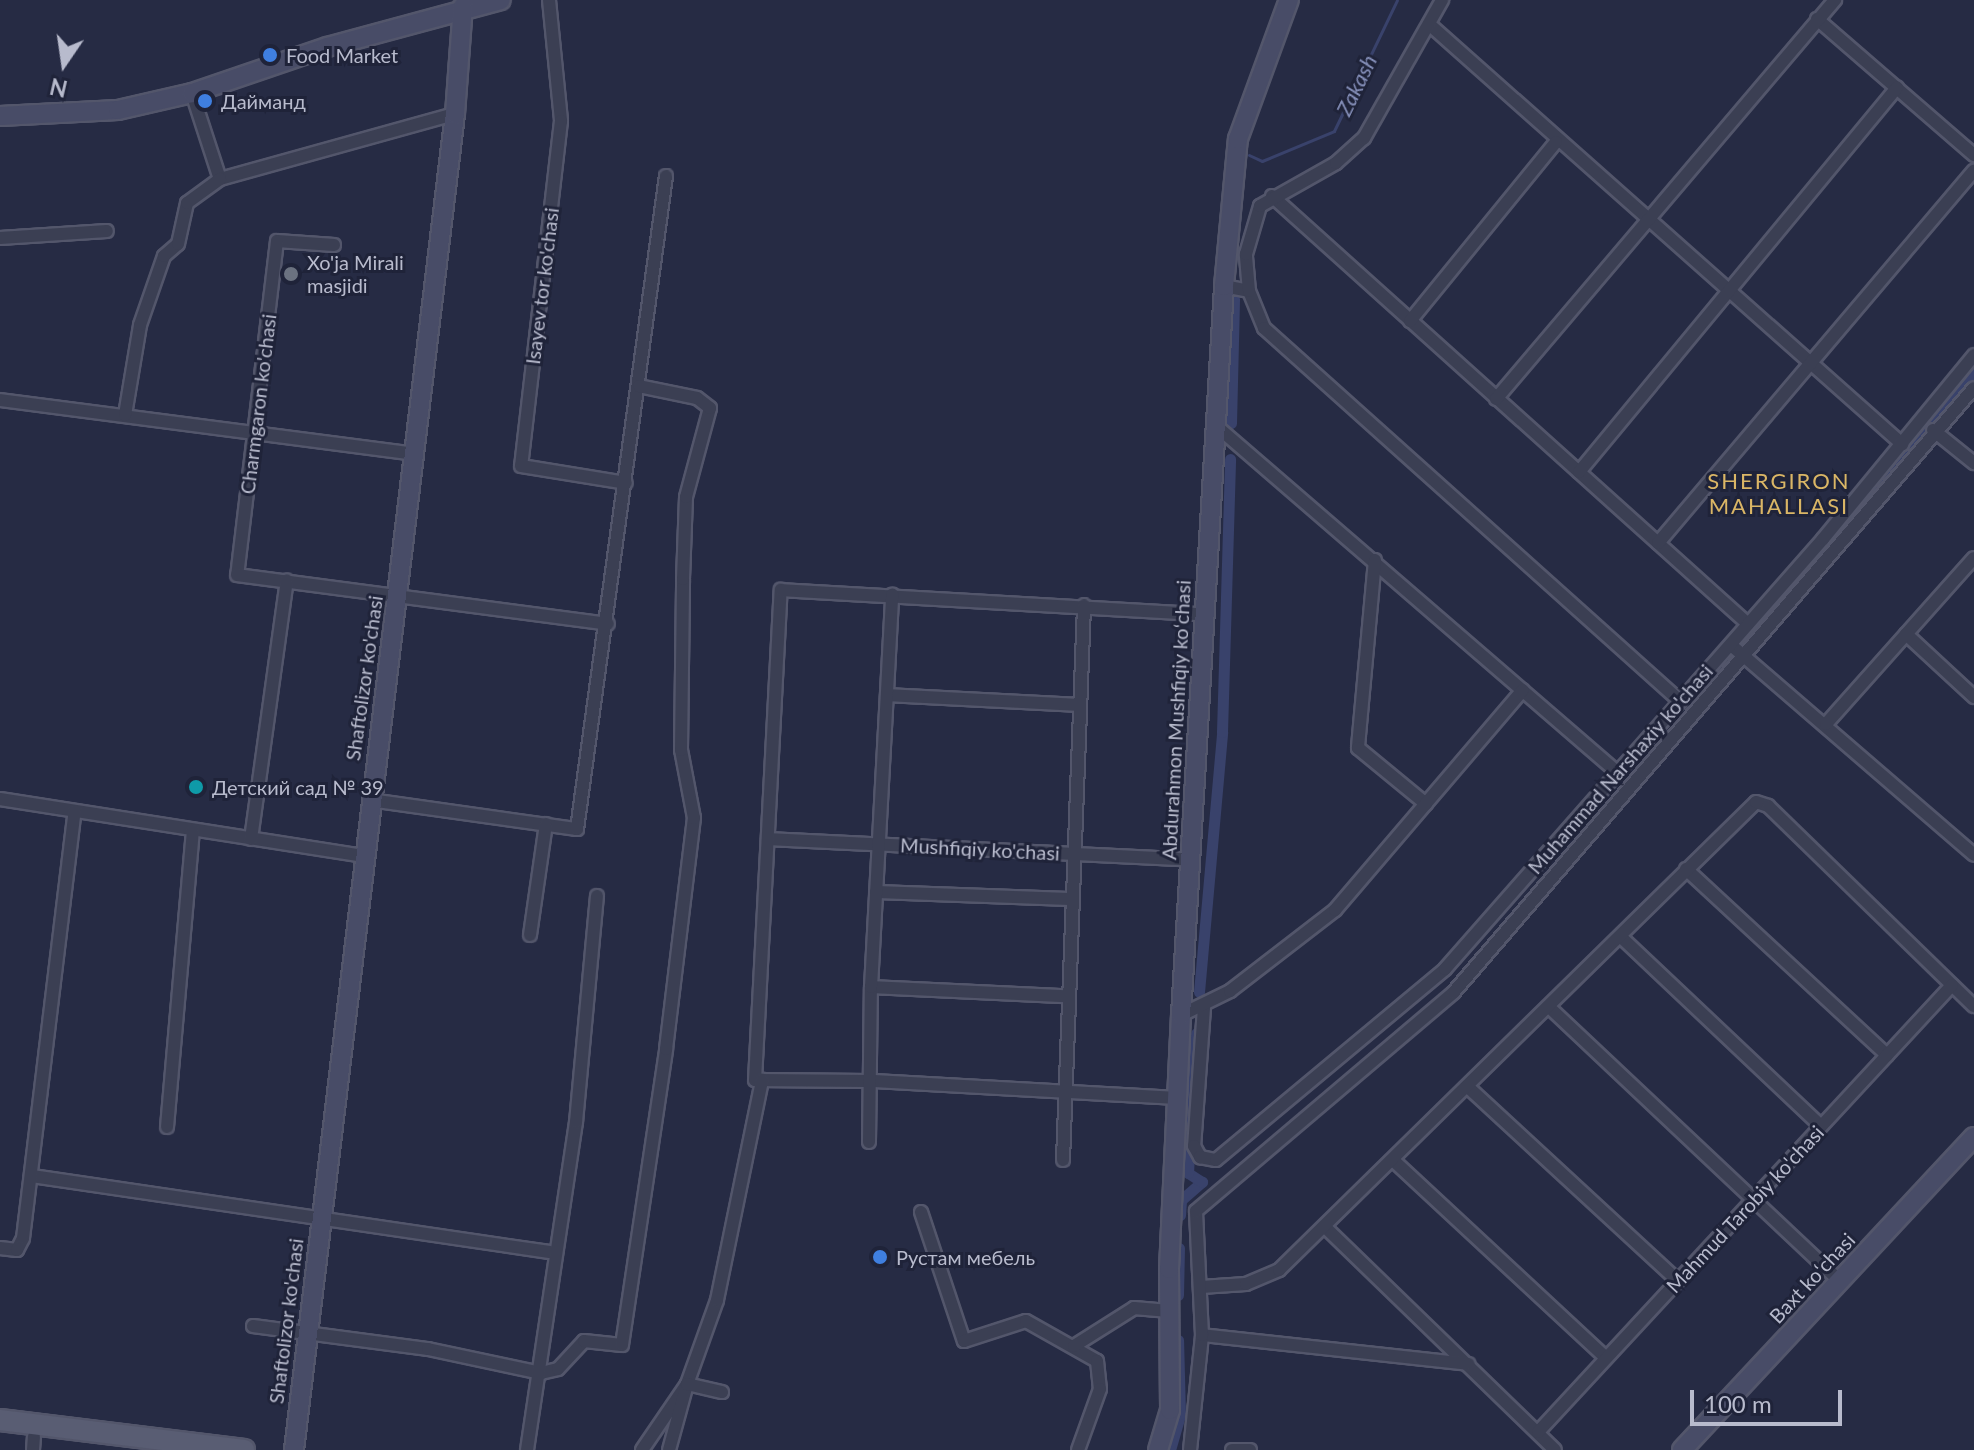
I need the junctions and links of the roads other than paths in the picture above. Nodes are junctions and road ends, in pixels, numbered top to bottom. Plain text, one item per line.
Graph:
1 (549, 0) edge
2 (1289, 0) edge
3 (1442, 0) edge
4 (1835, 0) edge
5 (494, 1) edge
6 (463, 6) junction
7 (1817, 19) junction
8 (1429, 24) junction
9 (1897, 88) junction
10 (192, 93) junction
11 (455, 114) junction
12 (0, 116) edge
13 (1556, 142) junction
14 (1974, 155) edge
15 (1974, 171) edge
16 (666, 176) dead end
17 (220, 179) junction
18 (1272, 196) junction
19 (1644, 219) junction
20 (107, 231) dead end
21 (0, 238) edge
22 (334, 245) dead end
23 (1224, 286) junction
24 (1249, 291) junction
25 (1728, 292) junction
26 (1410, 321) junction
27 (1974, 355) edge
28 (1811, 365) junction
29 (639, 386) junction
30 (1974, 388) edge
31 (1496, 399) junction
32 (0, 400) edge
33 (125, 415) junction
34 (1922, 420) junction
35 (1214, 424) junction
36 (1937, 433) junction
37 (255, 434) junction
38 (1902, 444) junction
39 (413, 454) junction
40 (1974, 463) edge
41 (1579, 472) junction
42 (626, 483) junction
43 (1658, 543) junction
44 (1974, 559) edge
45 (1375, 560) junction
46 (287, 580) junction
47 (398, 593) junction
48 (892, 595) junction
49 (1084, 605) junction
50 (1203, 614) junction
51 (608, 624) junction
52 (1748, 624) junction
53 (1906, 634) junction
54 (1731, 645) junction
55 (1745, 656) junction
56 (1523, 690) junction
57 (887, 695) junction
58 (1974, 697) edge
59 (1680, 701) junction
60 (1079, 705) junction
61 (1826, 724) junction
62 (1617, 772) junction
63 (0, 799) edge
64 (370, 800) junction
65 (1426, 804) junction
66 (75, 811) junction
67 (546, 824) junction
68 (193, 830) junction
69 (251, 839) junction
70 (768, 839) junction
71 (879, 844) junction
72 (1072, 853) junction
73 (1974, 855) edge
74 (365, 856) junction
75 (1192, 860) junction
76 (1686, 869) junction
77 (876, 892) junction
78 (597, 896) dead end
79 (1070, 899) junction
80 (530, 935) dead end
81 (1621, 937) junction
82 (1952, 985) junction
83 (871, 987) junction
84 (1065, 996) junction
85 (1974, 1006) edge
86 (1204, 1008) junction
87 (1550, 1008) junction
88 (1181, 1015) junction
89 (1887, 1055) junction
90 (762, 1080) junction
91 (869, 1081) junction
92 (1469, 1088) junction
93 (1064, 1091) junction
94 (1177, 1098) junction
95 (1821, 1126) junction
96 (167, 1127) dead end
97 (1974, 1137) edge
98 (869, 1142) dead end
99 (1063, 1160) dead end
100 (1394, 1161) junction
101 (32, 1176) junction
102 (1752, 1201) junction
103 (921, 1212) dead end
104 (320, 1219) junction
105 (1325, 1227) junction
106 (0, 1248) edge
107 (549, 1252) dead end
108 (1678, 1281) junction
109 (1840, 1281) junction
110 (1201, 1287) junction
111 (1169, 1311) junction
112 (253, 1326) dead end
113 (305, 1333) junction
114 (1202, 1335) junction
115 (1074, 1346) junction
116 (1606, 1358) junction
117 (1468, 1364) junction
118 (541, 1373) junction
119 (687, 1384) junction
120 (722, 1392) dead end
121 (0, 1420) edge
122 (0, 1432) edge
123 (1538, 1432) junction
124 (34, 1443) edge
125 (134, 1450) edge
126 (244, 1450) edge
127 (294, 1450) edge
128 (527, 1450) edge
129 (642, 1450) edge
130 (669, 1450) edge
131 (1078, 1450) edge
132 (1158, 1450) edge
133 (1190, 1450) edge
134 (1232, 1450) edge
135 (1250, 1450) edge
136 (1555, 1450) edge
137 (1682, 1450) edge

1 - 42 street, Isayev tor ko'chasi
2 - 23 street, Abdurahmon Mushfiqiy koʻchasi
3 - 8 street
4 - 7 street
5 - 6 street
6 - 10 street
6 - 11 street, Shaftolizor ko'chasi
7 - 9 street
7 - 19 street
8 - 13 street
8 - 18 street
9 - 14 street
9 - 25 street
10 - 12 street
10 - 17 street
11 - 17 street
11 - 39 street, Shaftolizor ko'chasi
13 - 19 street
13 - 26 street
15 - 28 street
16 - 29 street
17 - 33 street
18 - 24 street
18 - 26 street
19 - 25 street
19 - 31 street
20 - 21 street
22 - 37 street, Charmgaron ko'chasi
23 - 24 street
23 - 35 street, Abdurahmon Mushfiqiy koʻchasi
24 - 59 street
25 - 28 street
25 - 41 street
26 - 31 street
27 - 34 street, Muhammad Narshaxiy ko'chasi
28 - 38 street
28 - 43 street
29 - 42 street
29 - 118 street
30 - 36 street
31 - 41 street
32 - 33 street
33 - 37 street
34 - 36 street
34 - 38 street, Muhammad Narshaxiy ko'chasi
35 - 45 street
35 - 50 street, Abdurahmon Mushfiqiy koʻchasi
36 - 40 street
36 - 55 street
37 - 39 street
37 - 46 street, Charmgaron ko'chasi
38 - 52 street, Muhammad Narshaxiy ko'chasi
39 - 47 street, Shaftolizor ko'chasi
41 - 43 street
42 - 51 street
43 - 52 street
44 - 53 street
45 - 56 street
45 - 65 street
46 - 47 street
46 - 69 street
47 - 51 street
47 - 64 street, Shaftolizor ko'chasi
48 - 49 street
48 - 57 street
48 - 70 street
49 - 50 street
49 - 60 street
50 - 75 street, Abdurahmon Mushfiqiy koʻchasi
51 - 67 street
52 - 54 street, Muhammad Narshaxiy ko'chasi
53 - 58 street
53 - 61 street
54 - 55 street
54 - 59 street, Muhammad Narshaxiy ko'chasi
55 - 61 street
55 - 110 street
56 - 62 street
56 - 65 street
57 - 60 street
57 - 71 street
59 - 62 street, Muhammad Narshaxiy ko'chasi
60 - 72 street
61 - 73 street
62 - 86 street, Muhammad Narshaxiy ko'chasi
63 - 66 street
64 - 67 street
64 - 74 street, Shaftolizor ko'chasi
65 - 86 street
66 - 68 street
66 - 101 street
67 - 80 street
68 - 69 street
68 - 96 street
69 - 74 street
70 - 71 street, Mushfiqiy ko'chasi
70 - 90 street
71 - 72 street, Mushfiqiy ko'chasi
71 - 77 street
72 - 75 street, Mushfiqiy ko'chasi
72 - 79 street
74 - 104 street, Shaftolizor ko'chasi
75 - 88 street, Abdurahmon Mushfiqiy koʻchasi
76 - 81 street
76 - 82 street
76 - 89 street
77 - 79 street
77 - 83 street
78 - 118 street
79 - 84 street
81 - 87 street
81 - 95 street
82 - 85 street
82 - 89 street, Mahmud Tarobiy ko'chasi
83 - 84 street
83 - 91 street
84 - 93 street
86 - 88 street
87 - 92 street
87 - 102 street
88 - 94 street, Abdurahmon Mushfiqiy koʻchasi
89 - 95 street, Mahmud Tarobiy ko'chasi
90 - 91 street
90 - 119 street
91 - 93 street
91 - 98 street
92 - 100 street
92 - 108 street
93 - 94 street
93 - 99 street
94 - 111 street, Abdurahmon Mushfiqiy koʻchasi
95 - 102 street, Mahmud Tarobiy ko'chasi
97 - 109 street, Baxt koʻchasi
100 - 105 street
100 - 116 street
101 - 104 street
101 - 106 street
102 - 108 street, Mahmud Tarobiy ko'chasi
102 - 109 street
103 - 115 street
104 - 107 street
104 - 113 street, Shaftolizor ko'chasi
105 - 110 street
105 - 117 street
108 - 116 street, Mahmud Tarobiy ko'chasi
109 - 137 street, Baxt koʻchasi
110 - 114 street
111 - 115 street
111 - 132 street, Abdurahmon Mushfiqiy koʻchasi
112 - 113 street
113 - 118 street
113 - 127 street, Shaftolizor ko'chasi
114 - 117 street
114 - 133 street
115 - 131 street
116 - 123 street, Mahmud Tarobiy ko'chasi
117 - 123 street
118 - 128 street
119 - 120 street
119 - 129 street
119 - 130 street
121 - 126 main road
122 - 124 main road
123 - 136 street
124 - 125 main road
134 - 135 street

